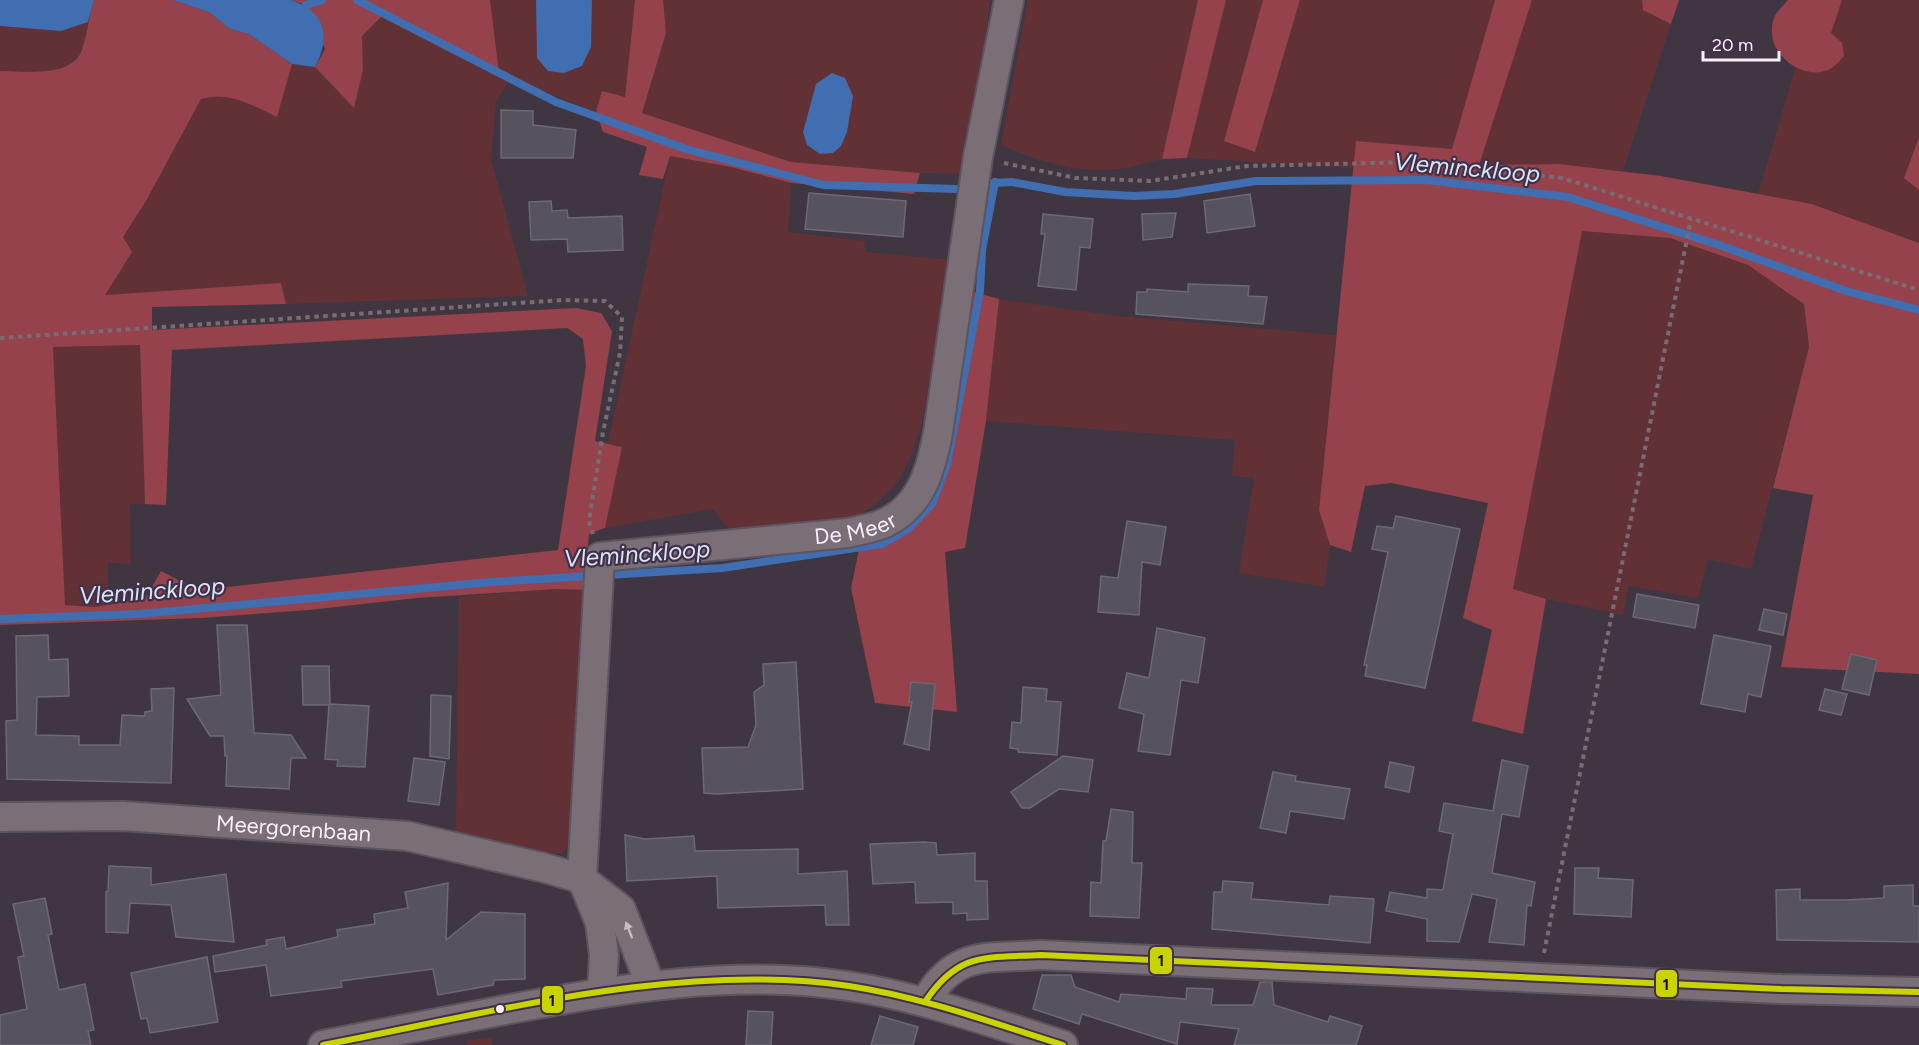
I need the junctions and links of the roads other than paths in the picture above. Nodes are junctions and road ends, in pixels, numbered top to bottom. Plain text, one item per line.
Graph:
1 (1009, 0) edge
2 (0, 817) edge
3 (582, 879) junction
4 (650, 984) junction
5 (602, 992) junction
6 (1919, 992) edge
7 (925, 1002) junction
8 (335, 1044) edge
9 (1063, 1045) edge

1 - 3 street, De Meer
2 - 3 street, Meergorenbaan
4 -> 3 street, Meergorenbaan
3 - 5 street
4 - 5 street
4 - 7 street
5 - 8 street
6 - 7 street
7 - 9 street

